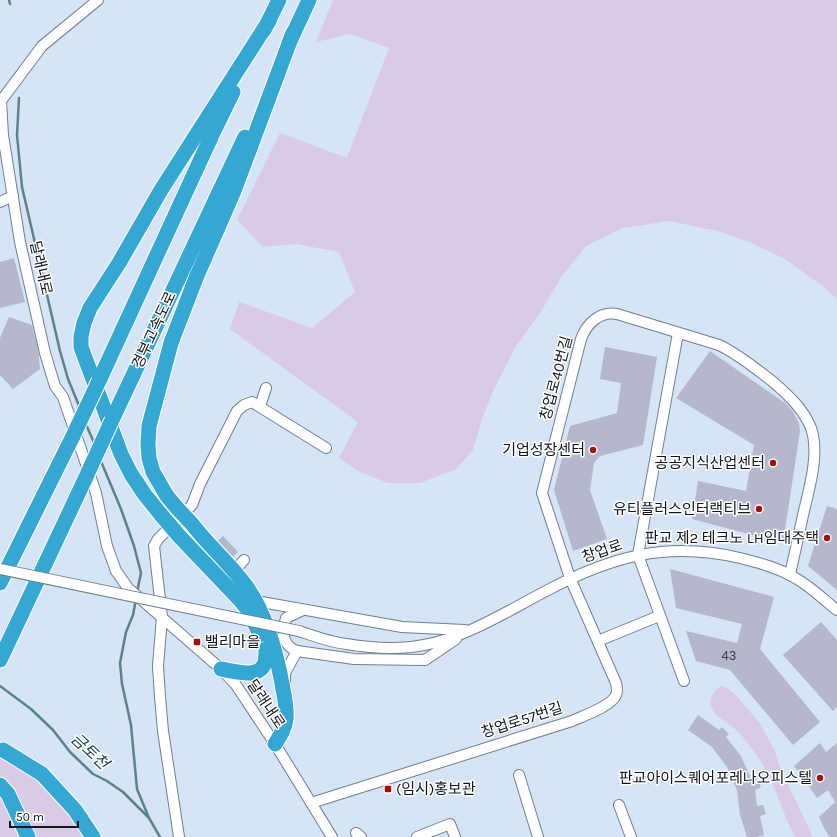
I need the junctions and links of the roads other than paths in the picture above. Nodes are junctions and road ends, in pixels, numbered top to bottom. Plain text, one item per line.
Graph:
1 (98, 0) edge
2 (279, 0) edge
3 (309, 0) edge
4 (269, 21) junction
5 (293, 33) junction
6 (2, 135) edge
7 (13, 196) junction
8 (0, 202) edge
9 (678, 333) junction
10 (266, 388) dead end
11 (260, 406) junction
12 (326, 448) dead end
13 (638, 555) junction
14 (244, 560) dead end
15 (0, 569) edge
16 (234, 571) junction
17 (790, 575) junction
18 (570, 578) junction
19 (0, 583) edge
20 (256, 601) junction
21 (303, 610) junction
22 (837, 610) edge
23 (659, 616) junction
24 (162, 617) junction
25 (469, 630) junction
26 (598, 641) junction
27 (266, 648) junction
28 (297, 651) junction
29 (1, 656) edge
30 (221, 668) junction
31 (684, 681) dead end
32 (285, 701) junction
33 (275, 744) junction
34 (3, 750) dead end
35 (519, 775) dead end
36 (0, 784) edge
37 (311, 803) junction
38 (620, 805) dead end
39 (26, 832) edge
40 (93, 837) edge
41 (179, 837) edge
42 (332, 837) edge
43 (417, 837) edge
44 (455, 837) edge
45 (538, 837) edge
46 (631, 837) edge

1 - 6 street, 달래내로
2 - 4 highway, 경부고속도로
3 - 5 highway, 경부고속도로
4 - 19 highway, 경부고속도로, bridge
4 - 27 highway, bridge
5 - 16 highway, bridge
5 - 29 highway, 경부고속도로, bridge
6 - 7 street, 달래내로
7 - 8 street
7 - 24 street, 달래내로, bridge
9 - 13 street
9 - 17 street, 창업로40번길
9 - 18 street, 창업로40번길
10 - 11 street
11 - 12 street
11 - 24 street
13 - 17 street, 창업로
13 - 18 street, 창업로
13 - 23 street
14 - 16 street
15 - 25 street, bridge
16 - 20 highway
17 - 22 street, 창업로
18 - 25 street, 창업로
18 - 26 street, 창업로57번길
20 - 21 street
20 - 32 highway
21 - 25 street
21 - 28 street
23 - 26 street
23 - 31 street
24 - 30 street, 달래내로
24 - 41 street
25 - 28 street
26 - 37 street, 창업로57번길
27 - 30 highway
27 - 33 highway
28 - 32 street
30 - 33 street, 달래내로
32 - 33 highway
33 - 37 street, 달래내로
34 - 40 highway
35 - 45 street
36 - 39 highway
37 - 42 street, 달래내로
38 - 46 street
43 - 44 street

